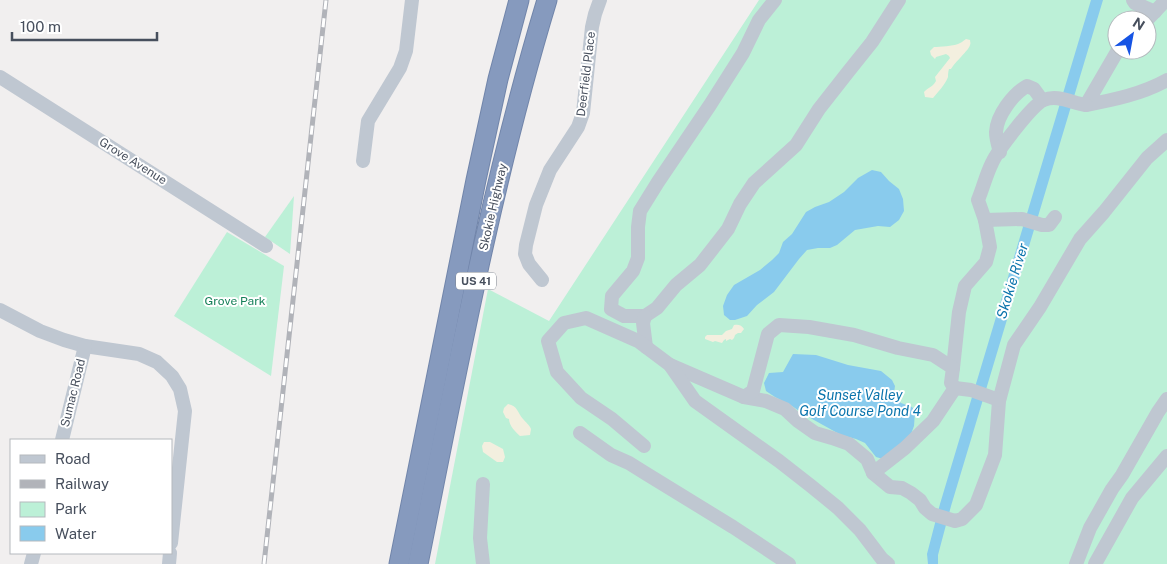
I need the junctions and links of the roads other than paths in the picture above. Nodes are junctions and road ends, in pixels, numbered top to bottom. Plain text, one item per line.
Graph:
1 (412, 0) edge
2 (519, 0) edge
3 (546, 0) edge
4 (600, 0) edge
5 (774, 0) edge
6 (899, 0) edge
7 (1132, 0) edge
8 (1166, 0) edge
9 (1144, 10) edge
10 (1157, 10) edge
11 (1112, 60) edge
12 (0, 77) edge
13 (1102, 77) junction
14 (1167, 80) edge
15 (1049, 99) junction
16 (1114, 100) junction
17 (1081, 104) junction
18 (1167, 140) edge
19 (1000, 152) junction
20 (363, 161) dead end
21 (1055, 217) dead end
22 (985, 220) junction
23 (266, 246) dead end
24 (542, 280) dead end
25 (0, 310) edge
26 (645, 316) junction
27 (85, 346) junction
28 (646, 347) junction
29 (670, 365) junction
30 (953, 368) junction
31 (955, 388) junction
32 (744, 397) junction
33 (994, 398) junction
34 (1167, 399) edge
35 (580, 433) dead end
36 (62, 439) edge
37 (644, 446) dead end
38 (1167, 456) edge
39 (874, 473) junction
40 (483, 484) dead end
41 (172, 534) edge
42 (399, 564) edge
43 (418, 564) edge
44 (483, 564) edge
45 (789, 564) edge
46 (888, 564) edge
47 (1076, 564) edge
48 (1095, 564) edge

1 - 20 street
2 - 42 highway, Skokie Highway / US 41
3 - 43 highway, Skokie Highway / US 41
4 - 24 street, Deerfield Place
5 - 26 street
6 - 26 street
7 - 9 street
8 - 10 street
11 - 13 street
12 - 23 street, Grove Avenue
13 - 16 street
13 - 17 street
14 - 16 street
15 - 17 street
15 - 19 street
15 - 19 street
16 - 17 street
18 - 33 street
19 - 22 street
21 - 22 street
22 - 30 street
25 - 27 street
26 - 28 street
27 - 36 street, Sumac Road
27 - 41 street
28 - 29 street
28 - 37 street
29 - 32 street
29 - 46 street
30 - 31 street
30 - 32 street
31 - 33 street
31 - 39 street
32 - 39 street
33 - 39 street
34 - 47 street
35 - 45 street
38 - 48 street
40 - 44 street

